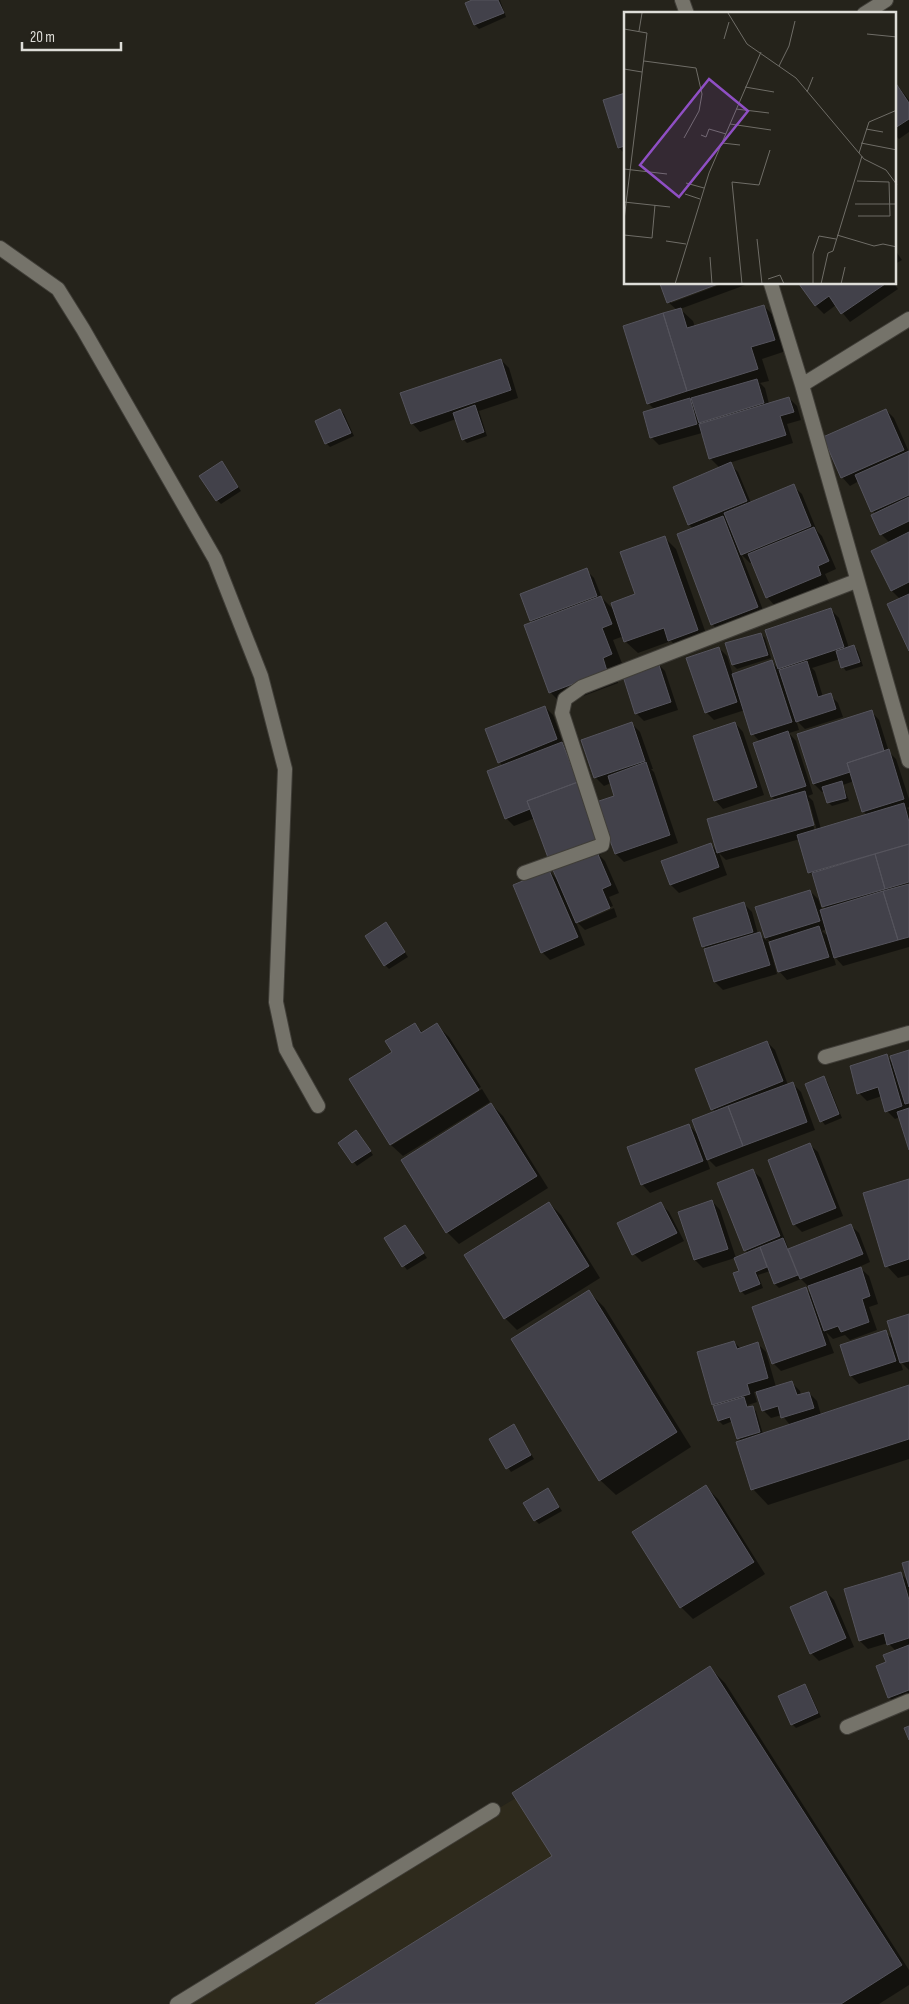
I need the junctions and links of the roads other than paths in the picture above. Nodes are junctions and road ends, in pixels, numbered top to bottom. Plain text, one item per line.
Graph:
1 (682, 0) edge
2 (886, 0) edge
3 (686, 12) edge
4 (867, 12) edge
5 (0, 248) edge
6 (770, 285) edge
7 (909, 319) edge
8 (802, 385) junction
9 (856, 580) junction
10 (909, 758) edge
11 (524, 873) dead end
12 (909, 1033) edge
13 (824, 1057) dead end
14 (318, 1106) dead end
15 (909, 1700) edge
16 (847, 1727) dead end
17 (493, 1810) dead end
18 (177, 2004) edge

1 - 3 street
2 - 4 street
5 - 14 street
6 - 8 street
7 - 8 street
8 - 9 street
9 - 10 street
9 - 11 street
12 - 13 street
15 - 16 street
17 - 18 street

